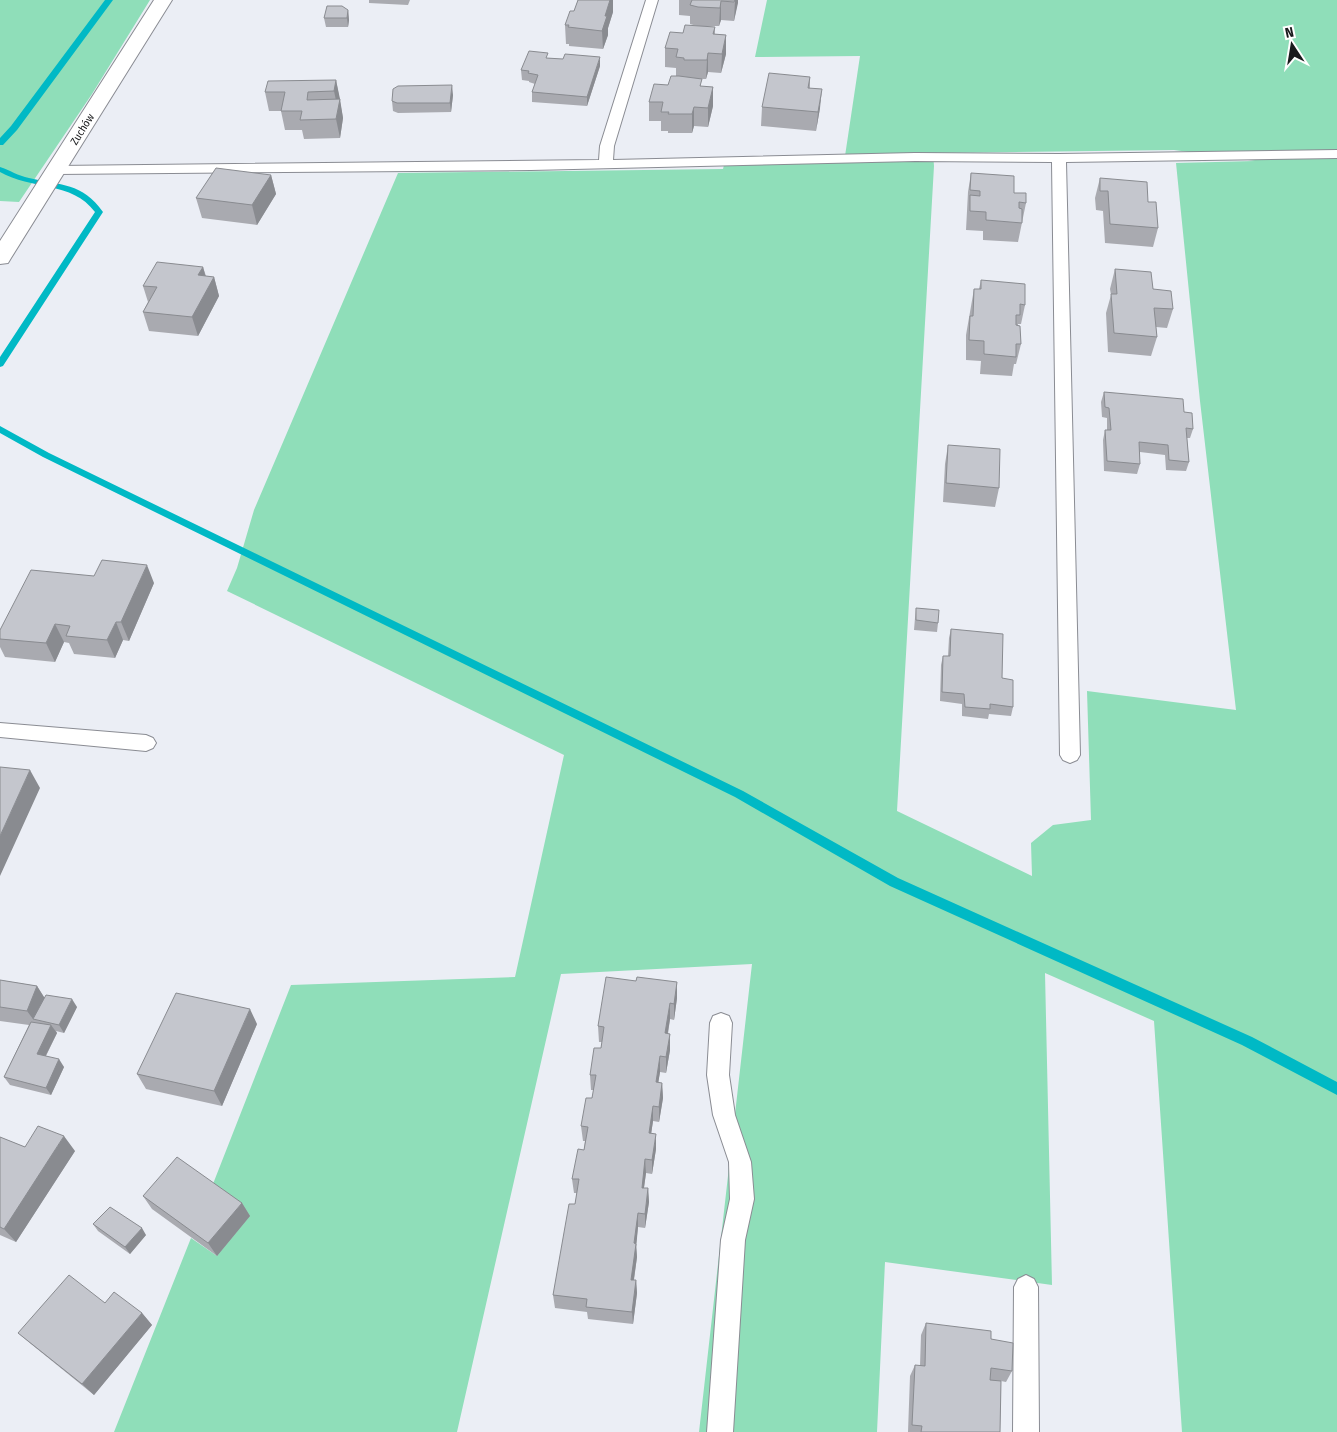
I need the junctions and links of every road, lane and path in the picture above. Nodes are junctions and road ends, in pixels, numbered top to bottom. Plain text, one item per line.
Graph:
1 (162, 0) edge
2 (652, 0) edge
3 (1337, 154) edge
4 (1059, 158) junction
5 (606, 164) junction
6 (57, 170) junction
7 (0, 258) edge
8 (0, 730) edge
9 (146, 743) dead end
10 (1070, 755) dead end
11 (721, 1023) dead end
12 (1026, 1287) dead end
13 (720, 1432) edge
14 (1026, 1432) edge

1 - 6 street, Zuchów
2 - 5 lane
3 - 4 lane
4 - 5 lane
4 - 10 lane
5 - 6 lane
6 - 7 street, Zuchów
8 - 9 lane
11 - 13 lane
12 - 14 lane

